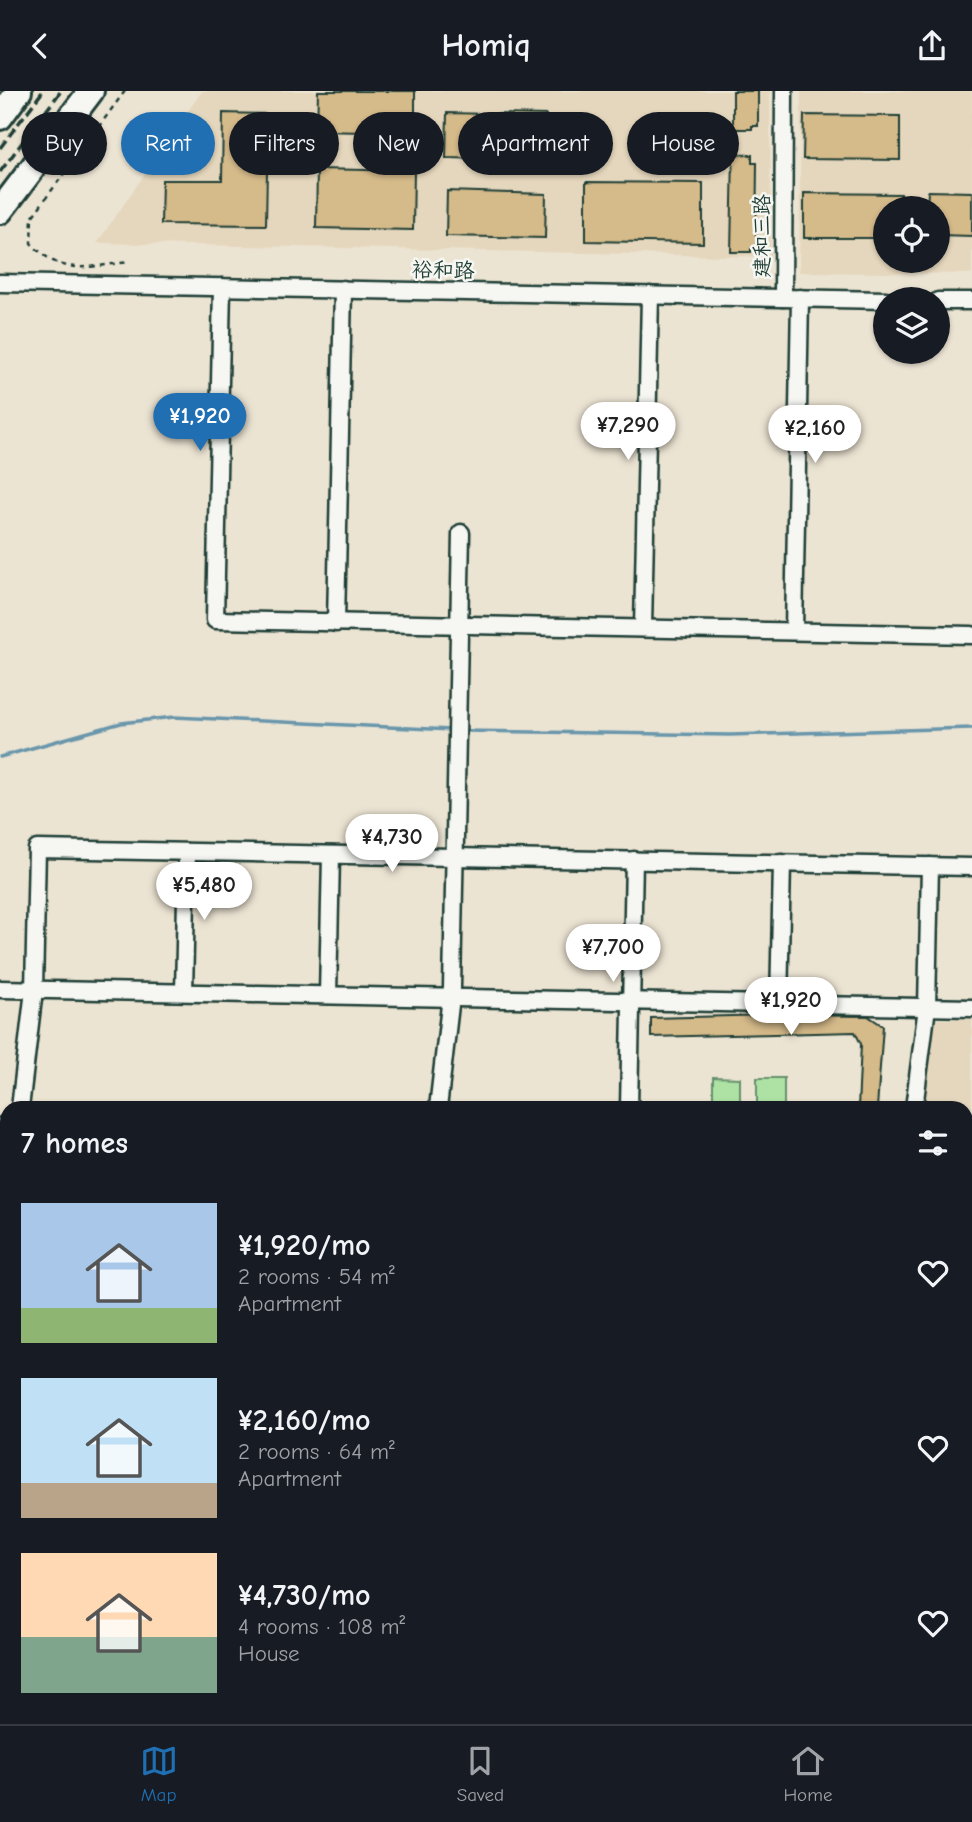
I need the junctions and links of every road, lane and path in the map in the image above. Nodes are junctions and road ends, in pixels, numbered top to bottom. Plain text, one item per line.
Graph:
1 (19, 91) edge
2 (91, 91) edge
3 (125, 91) edge
4 (784, 91) edge
5 (0, 117) edge
6 (0, 211) edge
7 (130, 262) dead end
8 (0, 283) edge
9 (222, 287) junction
10 (343, 289) junction
11 (650, 295) junction
12 (792, 298) junction
13 (873, 300) edge
14 (950, 301) edge
15 (972, 302) edge
16 (461, 533) dead end
17 (337, 623) junction
18 (459, 625) junction
19 (643, 628) junction
20 (794, 631) junction
21 (972, 635) edge
22 (187, 852) junction
23 (331, 855) junction
24 (455, 857) junction
25 (634, 860) junction
26 (782, 863) junction
27 (930, 866) junction
28 (972, 867) edge
29 (0, 989) edge
30 (34, 990) junction
31 (184, 992) junction
32 (328, 995) junction
33 (451, 998) junction
34 (631, 1001) junction
35 (779, 1004) junction
36 (927, 1007) junction
37 (972, 1008) edge
38 (21, 1101) edge
39 (439, 1101) edge
40 (629, 1101) edge
41 (915, 1101) edge

1 - 5 main road
2 - 6 main road
3 - 7 path
4 - 12 street, 建和三路
8 - 9 street, 裕和路
9 - 10 street, 裕和路
9 - 17 street
10 - 11 street, 裕和路
10 - 17 street
11 - 12 street, 裕和路
11 - 19 street
12 - 13 street, 裕和路
12 - 20 street, 建和三路
14 - 15 street
16 - 18 street
17 - 18 street
18 - 19 street
18 - 24 street
19 - 20 street
20 - 21 street
22 - 23 street
22 - 30 street
22 - 31 street
23 - 24 street
23 - 32 street
24 - 25 street
24 - 33 street
25 - 26 street
25 - 34 street
26 - 27 street
26 - 35 street
27 - 28 street
27 - 36 street
29 - 30 street
30 - 31 street
30 - 38 street
31 - 32 street
32 - 33 street
33 - 34 street
33 - 39 street
34 - 35 street
34 - 40 street
35 - 36 street
36 - 37 street
36 - 41 street

